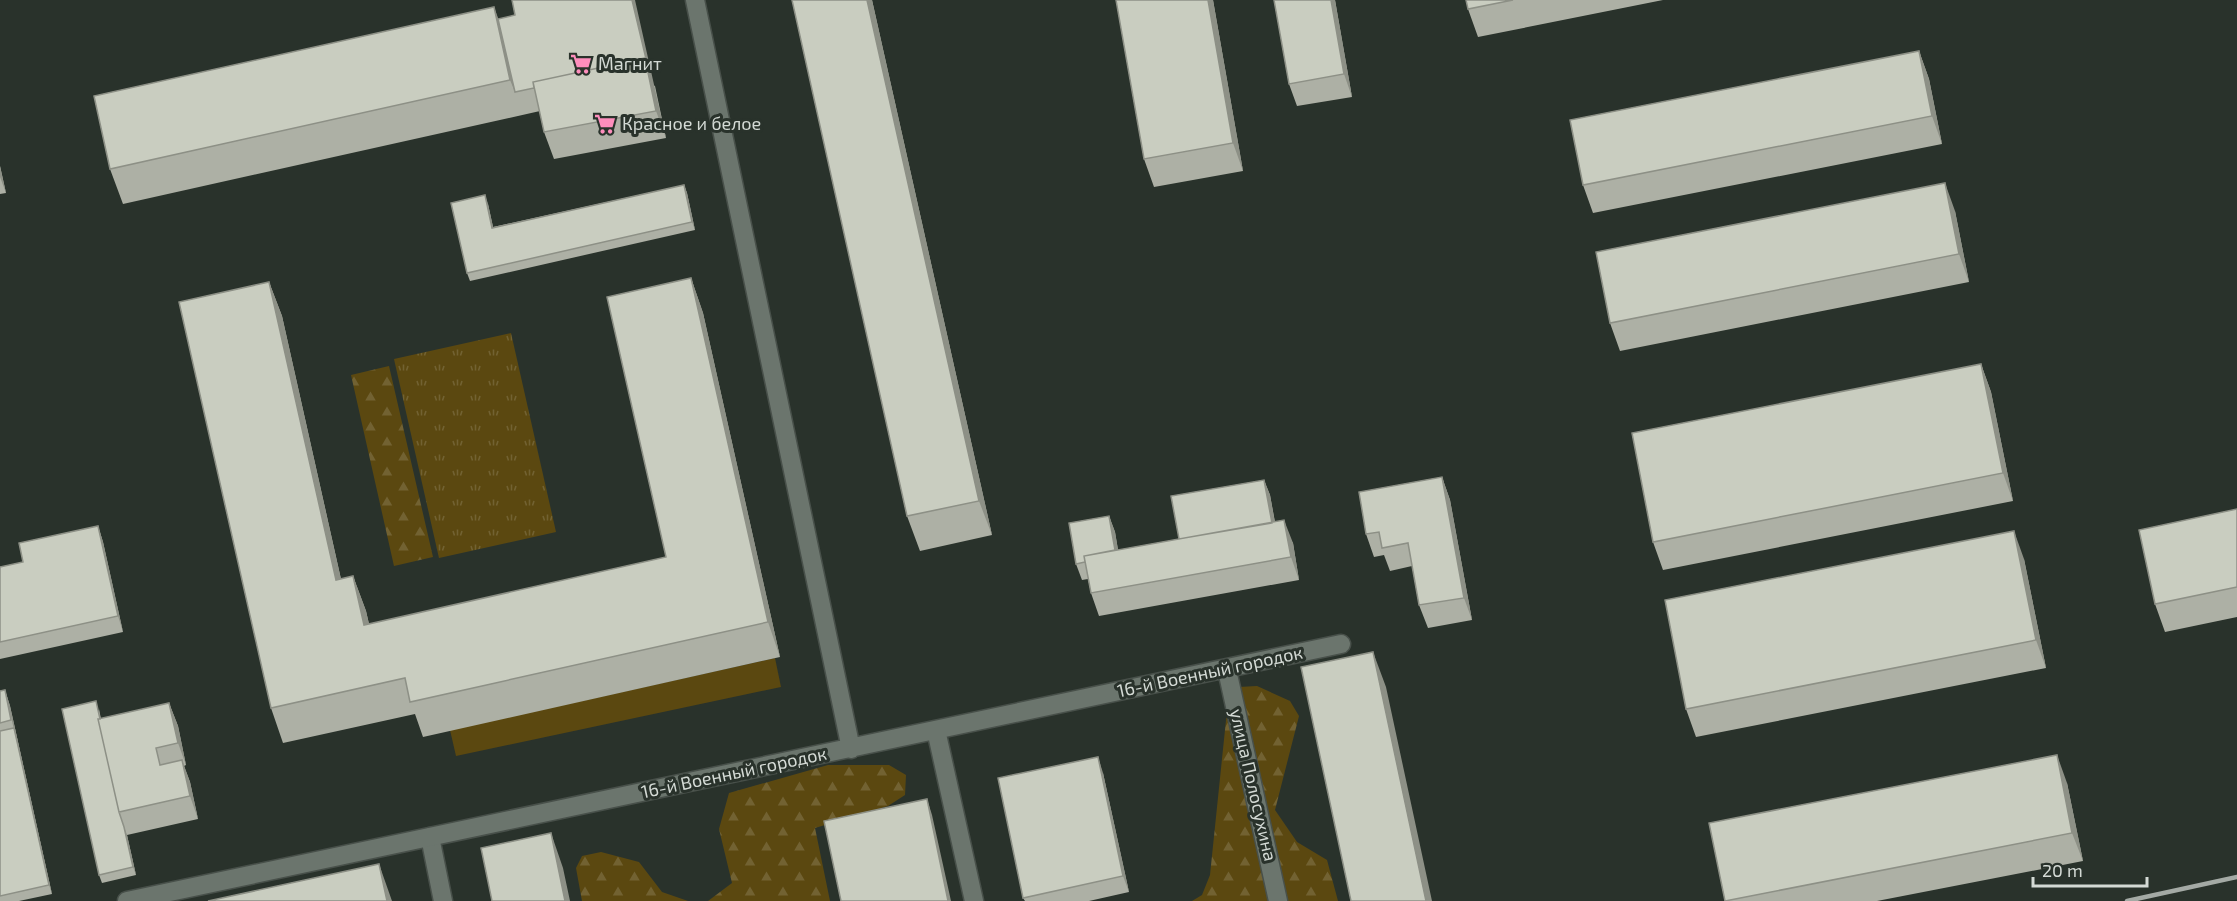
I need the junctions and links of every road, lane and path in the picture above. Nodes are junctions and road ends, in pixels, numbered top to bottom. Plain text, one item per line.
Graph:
1 (694, 0) edge
2 (1341, 644) dead end
3 (1227, 669) junction
4 (936, 730) junction
5 (851, 749) junction
6 (430, 837) junction
7 (127, 901) edge
8 (443, 901) edge
9 (974, 901) edge
10 (1278, 901) edge

1 - 5 street
2 - 3 street, 16-й Военный городок
3 - 4 street, 16-й Военный городок
3 - 10 street, улица Полосухина
4 - 5 street, 16-й Военный городок
4 - 9 street
5 - 6 street, 16-й Военный городок
6 - 7 street, 16-й Военный городок
6 - 8 street

